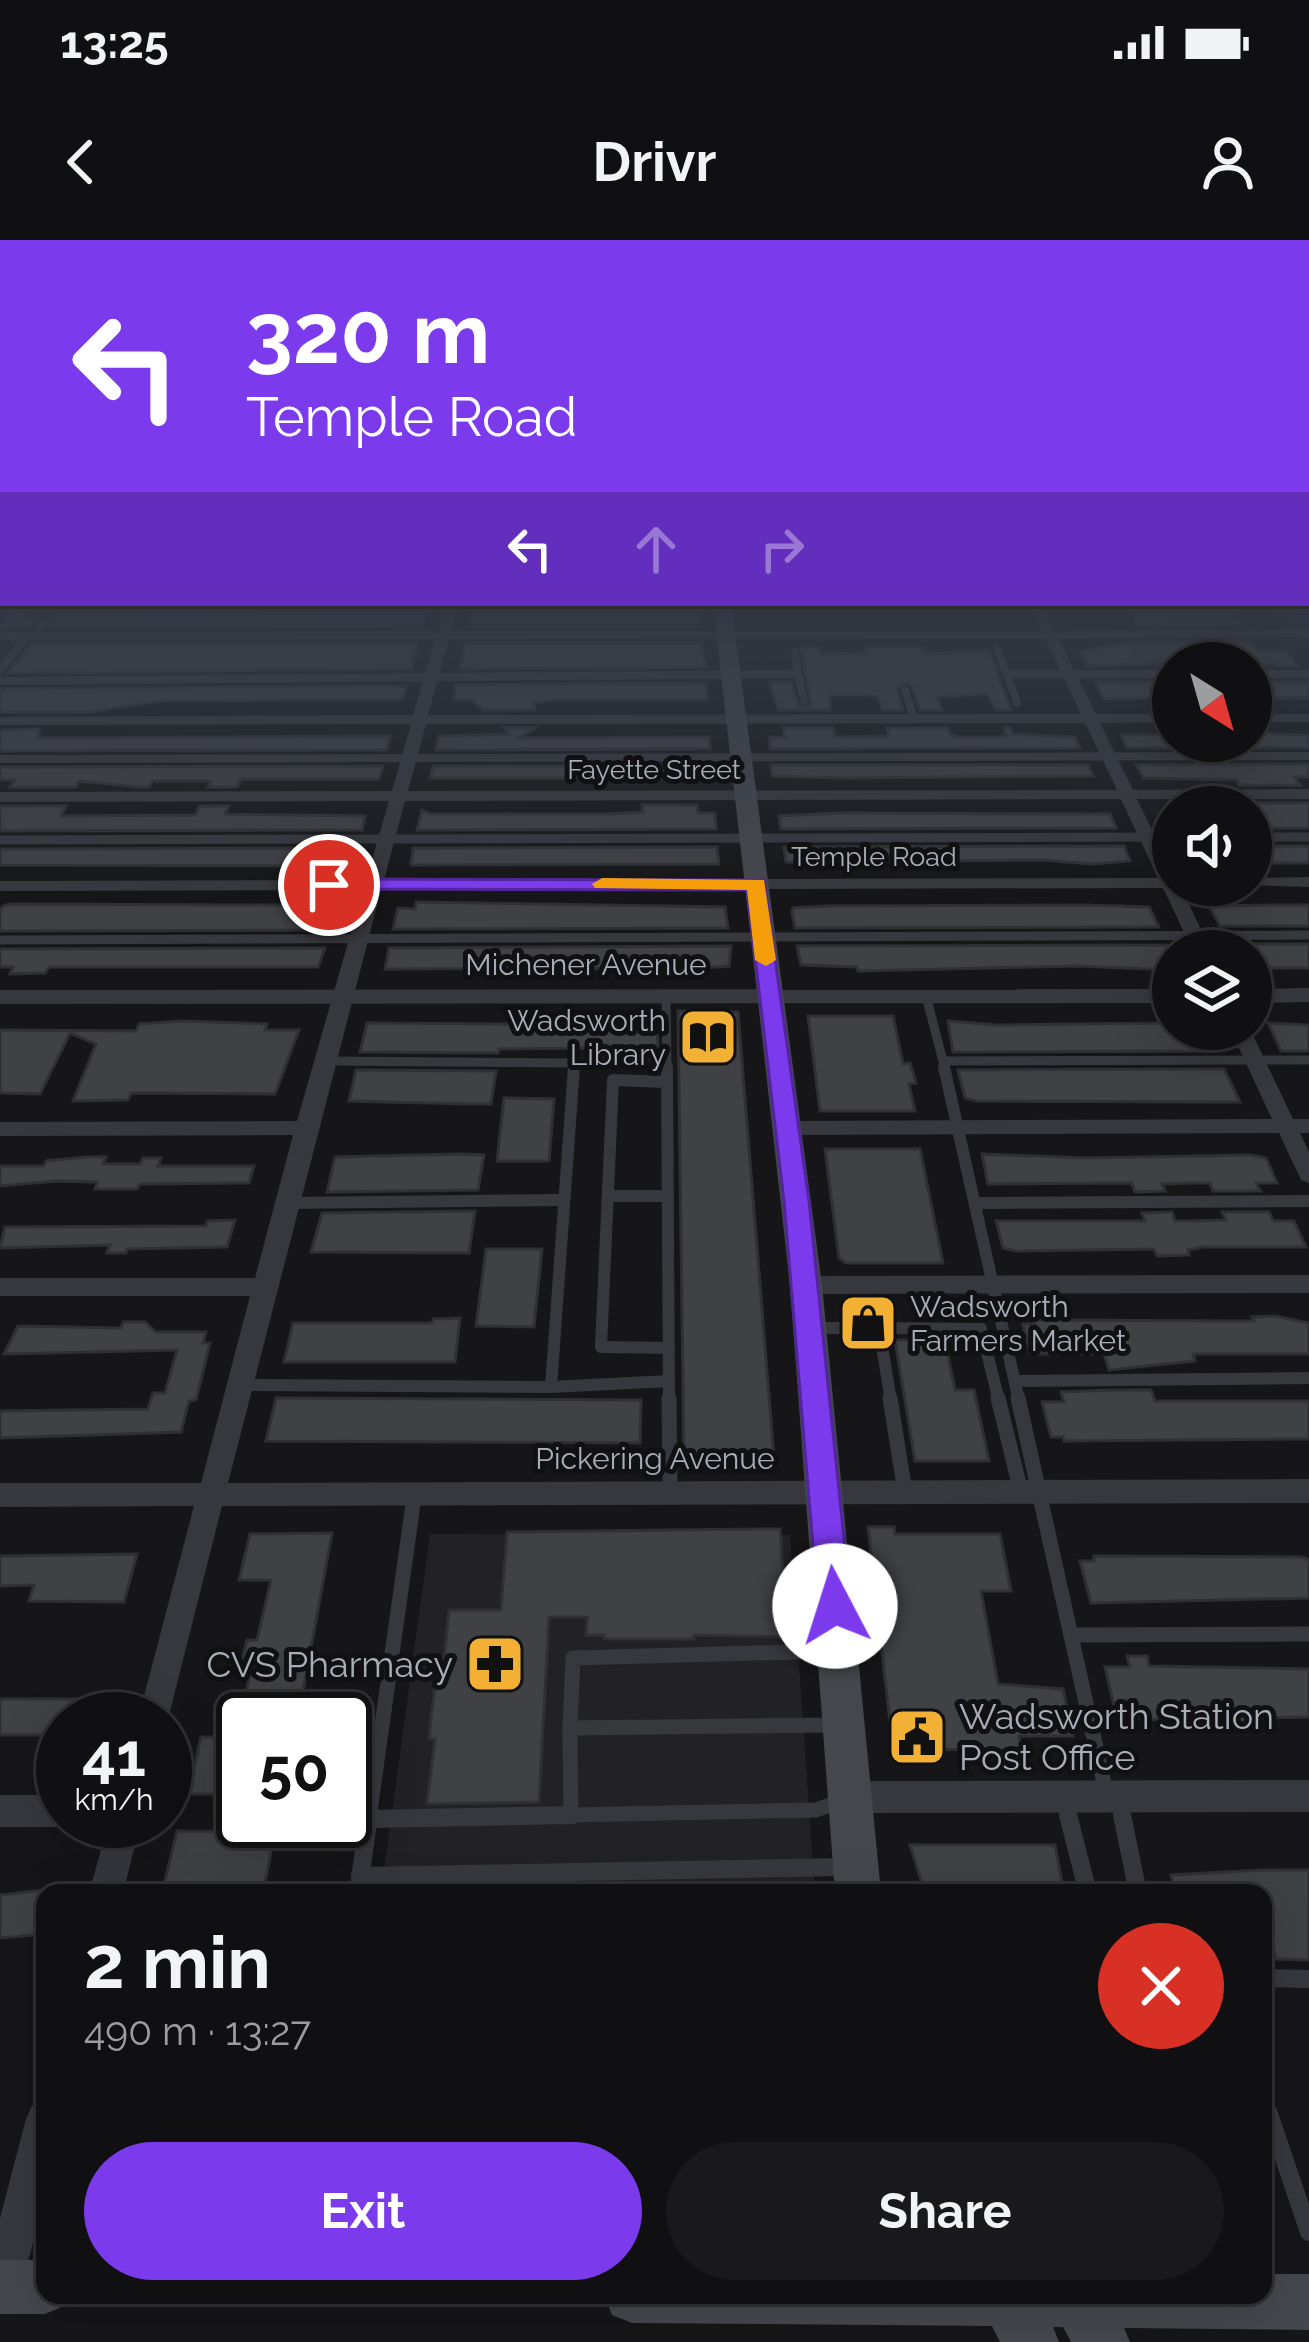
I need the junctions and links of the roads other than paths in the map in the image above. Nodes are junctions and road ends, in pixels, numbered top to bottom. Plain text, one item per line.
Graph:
1 (426, 695) edge
2 (733, 695) edge
3 (803, 695) edge
4 (907, 695) edge
5 (1014, 695) edge
6 (1079, 695) edge
7 (804, 701) dead end
8 (1017, 703) dead end
9 (914, 718) junction
10 (1090, 718) junction
11 (1152, 718) edge
12 (1272, 718) edge
13 (1309, 718) edge
14 (736, 719) junction
15 (419, 720) junction
16 (0, 721) edge
17 (1108, 756) junction
18 (1309, 756) edge
19 (741, 757) junction
20 (410, 758) junction
21 (0, 759) edge
22 (1309, 794) edge
23 (1126, 795) junction
24 (399, 796) junction
25 (745, 796) junction
26 (0, 797) edge
27 (1148, 837) junction
28 (1152, 837) edge
29 (1272, 837) edge
30 (1309, 837) edge
31 (751, 838) junction
32 (387, 840) junction
33 (0, 841) edge
34 (1152, 845) edge
35 (1309, 882) edge
36 (1152, 883) edge
37 (1272, 883) edge
38 (757, 884) junction
39 (376, 885) junction
40 (0, 886) edge
41 (1309, 935) edge
42 (763, 936) junction
43 (1272, 938) edge
44 (0, 940) edge
45 (360, 940) junction
46 (1152, 942) edge
47 (1272, 995) edge
48 (1309, 995) edge
49 (666, 996) junction
50 (770, 996) junction
51 (926, 996) junction
52 (1152, 996) edge
53 (0, 997) edge
54 (345, 998) junction
55 (1250, 1050) edge
56 (667, 1055) junction
57 (943, 1060) junction
58 (1255, 1060) junction
59 (1309, 1060) edge
60 (326, 1061) junction
61 (574, 1063) junction
62 (667, 1082) junction
63 (959, 1126) junction
64 (1298, 1126) edge
65 (306, 1128) junction
66 (787, 1128) junction
67 (0, 1130) edge
68 (1309, 1174) edge
69 (608, 1196) junction
70 (668, 1196) junction
71 (564, 1200) junction
72 (1309, 1201) edge
73 (287, 1203) junction
74 (977, 1203) junction
75 (1309, 1284) edge
76 (806, 1285) junction
77 (996, 1285) junction
78 (0, 1287) edge
79 (266, 1287) junction
80 (809, 1328) junction
81 (879, 1328) junction
82 (669, 1348) junction
83 (1309, 1378) edge
84 (669, 1381) junction
85 (1017, 1381) junction
86 (240, 1385) junction
87 (551, 1387) junction
88 (416, 1490) junction
89 (670, 1491) junction
90 (1031, 1491) junction
91 (1309, 1491) edge
92 (824, 1492) junction
93 (905, 1492) junction
94 (214, 1494) junction
95 (0, 1495) edge
96 (1309, 1634) edge
97 (1072, 1635) junction
98 (839, 1651) junction
99 (160, 1692) edge
100 (847, 1725) junction
101 (570, 1728) junction
102 (1112, 1796) junction
103 (1309, 1796) edge
104 (854, 1797) junction
105 (1064, 1797) junction
106 (372, 1798) edge
107 (0, 1811) edge
108 (36, 1811) edge
109 (571, 1814) junction
110 (372, 1819) edge
111 (118, 1848) edge
112 (365, 1848) edge
113 (543, 1873) junction
114 (108, 1884) edge
115 (359, 1884) edge
116 (374, 1884) edge
117 (542, 1884) edge
118 (864, 1884) edge
119 (1086, 1884) edge
120 (1136, 1884) edge
121 (1272, 1978) edge
122 (1309, 1979) edge
123 (1272, 2123) edge
124 (36, 2166) edge
125 (1309, 2232) edge
126 (12, 2289) edge
127 (1309, 2302) edge
128 (949, 2304) edge
129 (1264, 2304) edge
130 (1272, 2304) edge
131 (1014, 2312) edge
132 (1086, 2312) edge

1 - 15 street
2 - 14 main road
3 - 7 lane
4 - 9 lane
5 - 8 lane
6 - 10 street
9 - 10 street
9 - 14 street
10 - 11 street
10 - 17 street
12 - 13 street
14 - 15 street
14 - 19 main road
15 - 16 street
15 - 20 street
17 - 18 lane
17 - 19 lane
17 - 23 street
19 - 20 lane
19 - 25 main road
20 - 21 lane
20 - 24 street
22 - 23 street, Fayette Street
23 - 25 street, Fayette Street
23 - 27 street
24 - 25 street, Fayette Street
24 - 26 street, Fayette Street
24 - 32 street
25 - 31 main road
27 - 28 lane
27 - 31 lane
27 - 34 street
29 - 30 lane
31 - 32 lane
31 - 38 main road
32 - 33 lane
32 - 39 street
35 - 37 street
36 - 38 street, Temple Road
38 - 39 street, Temple Road
38 - 42 main road
39 - 40 street, Temple Road
39 - 45 street
41 - 43 lane
42 - 45 lane
42 - 46 lane
42 - 50 main road
44 - 45 lane
45 - 54 street
47 - 48 street
49 - 50 street, Michener Avenue
49 - 54 street, Michener Avenue
49 - 56 lane
50 - 51 street, Michener Avenue
50 - 66 main road
51 - 52 street, Michener Avenue
51 - 57 lane
53 - 54 street, Michener Avenue
54 - 60 street
55 - 58 street
56 - 61 lane
56 - 62 lane
57 - 58 lane
57 - 63 lane
58 - 59 lane
58 - 64 street
60 - 61 lane
60 - 65 street
61 - 71 lane
62 - 69 lane
62 - 70 lane
63 - 64 street
63 - 66 street
63 - 74 lane
64 - 68 street
65 - 67 street
65 - 73 street
66 - 76 main road
69 - 70 lane
69 - 82 lane
70 - 82 lane
71 - 73 lane
71 - 87 lane
72 - 74 lane
73 - 79 street
74 - 77 lane
75 - 77 street
76 - 77 street
76 - 80 main road
77 - 85 lane
78 - 79 street
79 - 86 street
80 - 81 lane
80 - 92 main road
81 - 90 lane
81 - 93 lane
82 - 84 lane
83 - 85 lane
84 - 87 lane
84 - 89 lane
85 - 90 lane
86 - 87 lane
86 - 94 street
88 - 89 street, Pickering Avenue
88 - 94 street, Pickering Avenue
88 - 106 lane
89 - 92 street, Pickering Avenue
90 - 91 street, Pickering Avenue
90 - 93 street, Pickering Avenue
90 - 97 lane
92 - 93 street, Pickering Avenue
92 - 98 main road
94 - 95 street, Pickering Avenue
94 - 99 street
96 - 97 lane
97 - 102 lane
98 - 100 main road
98 - 101 lane
100 - 101 lane
100 - 104 main road
101 - 109 lane
102 - 103 street
102 - 105 street
102 - 120 lane
104 - 105 street
104 - 109 lane
104 - 118 main road
105 - 119 lane
107 - 108 street
109 - 110 lane
111 - 114 street
112 - 115 lane
113 - 116 lane
113 - 117 lane
113 - 118 lane
121 - 122 lane
123 - 125 lane
124 - 126 street
127 - 130 main road
128 - 131 main road
129 - 132 main road
131 - 132 main road

